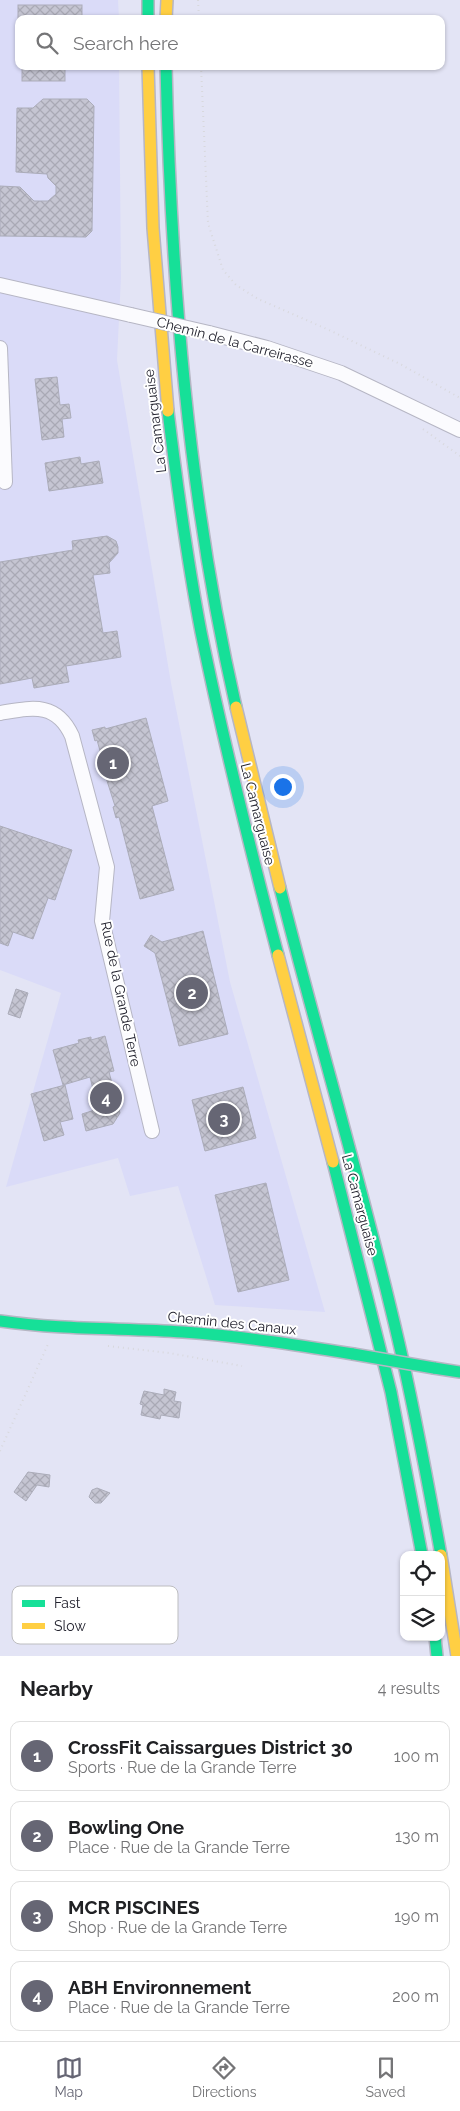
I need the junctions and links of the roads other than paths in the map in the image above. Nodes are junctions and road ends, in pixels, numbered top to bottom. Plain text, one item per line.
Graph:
1 (148, 0) edge
2 (167, 0) edge
3 (148, 15) edge
4 (166, 15) edge
5 (148, 70) edge
6 (166, 70) edge
7 (0, 285) edge
8 (0, 348) edge
9 (460, 430) edge
10 (5, 482) dead end
11 (0, 713) edge
12 (152, 1131) dead end
13 (0, 1321) edge
14 (460, 1372) edge
15 (421, 1551) edge
16 (440, 1551) edge
17 (445, 1580) edge
18 (435, 1641) edge
19 (437, 1656) edge
20 (457, 1656) edge

1 - 3 main road
2 - 4 main road
5 - 15 main road, La Camarguaise
6 - 16 main road, La Camarguaise
7 - 9 street, Chemin de la Carreirasse, bridge
8 - 10 street
11 - 12 street, Rue de la Grande Terre
13 - 14 main road, Chemin des Canaux, bridge
17 - 20 main road, La Camarguaise
18 - 19 main road

